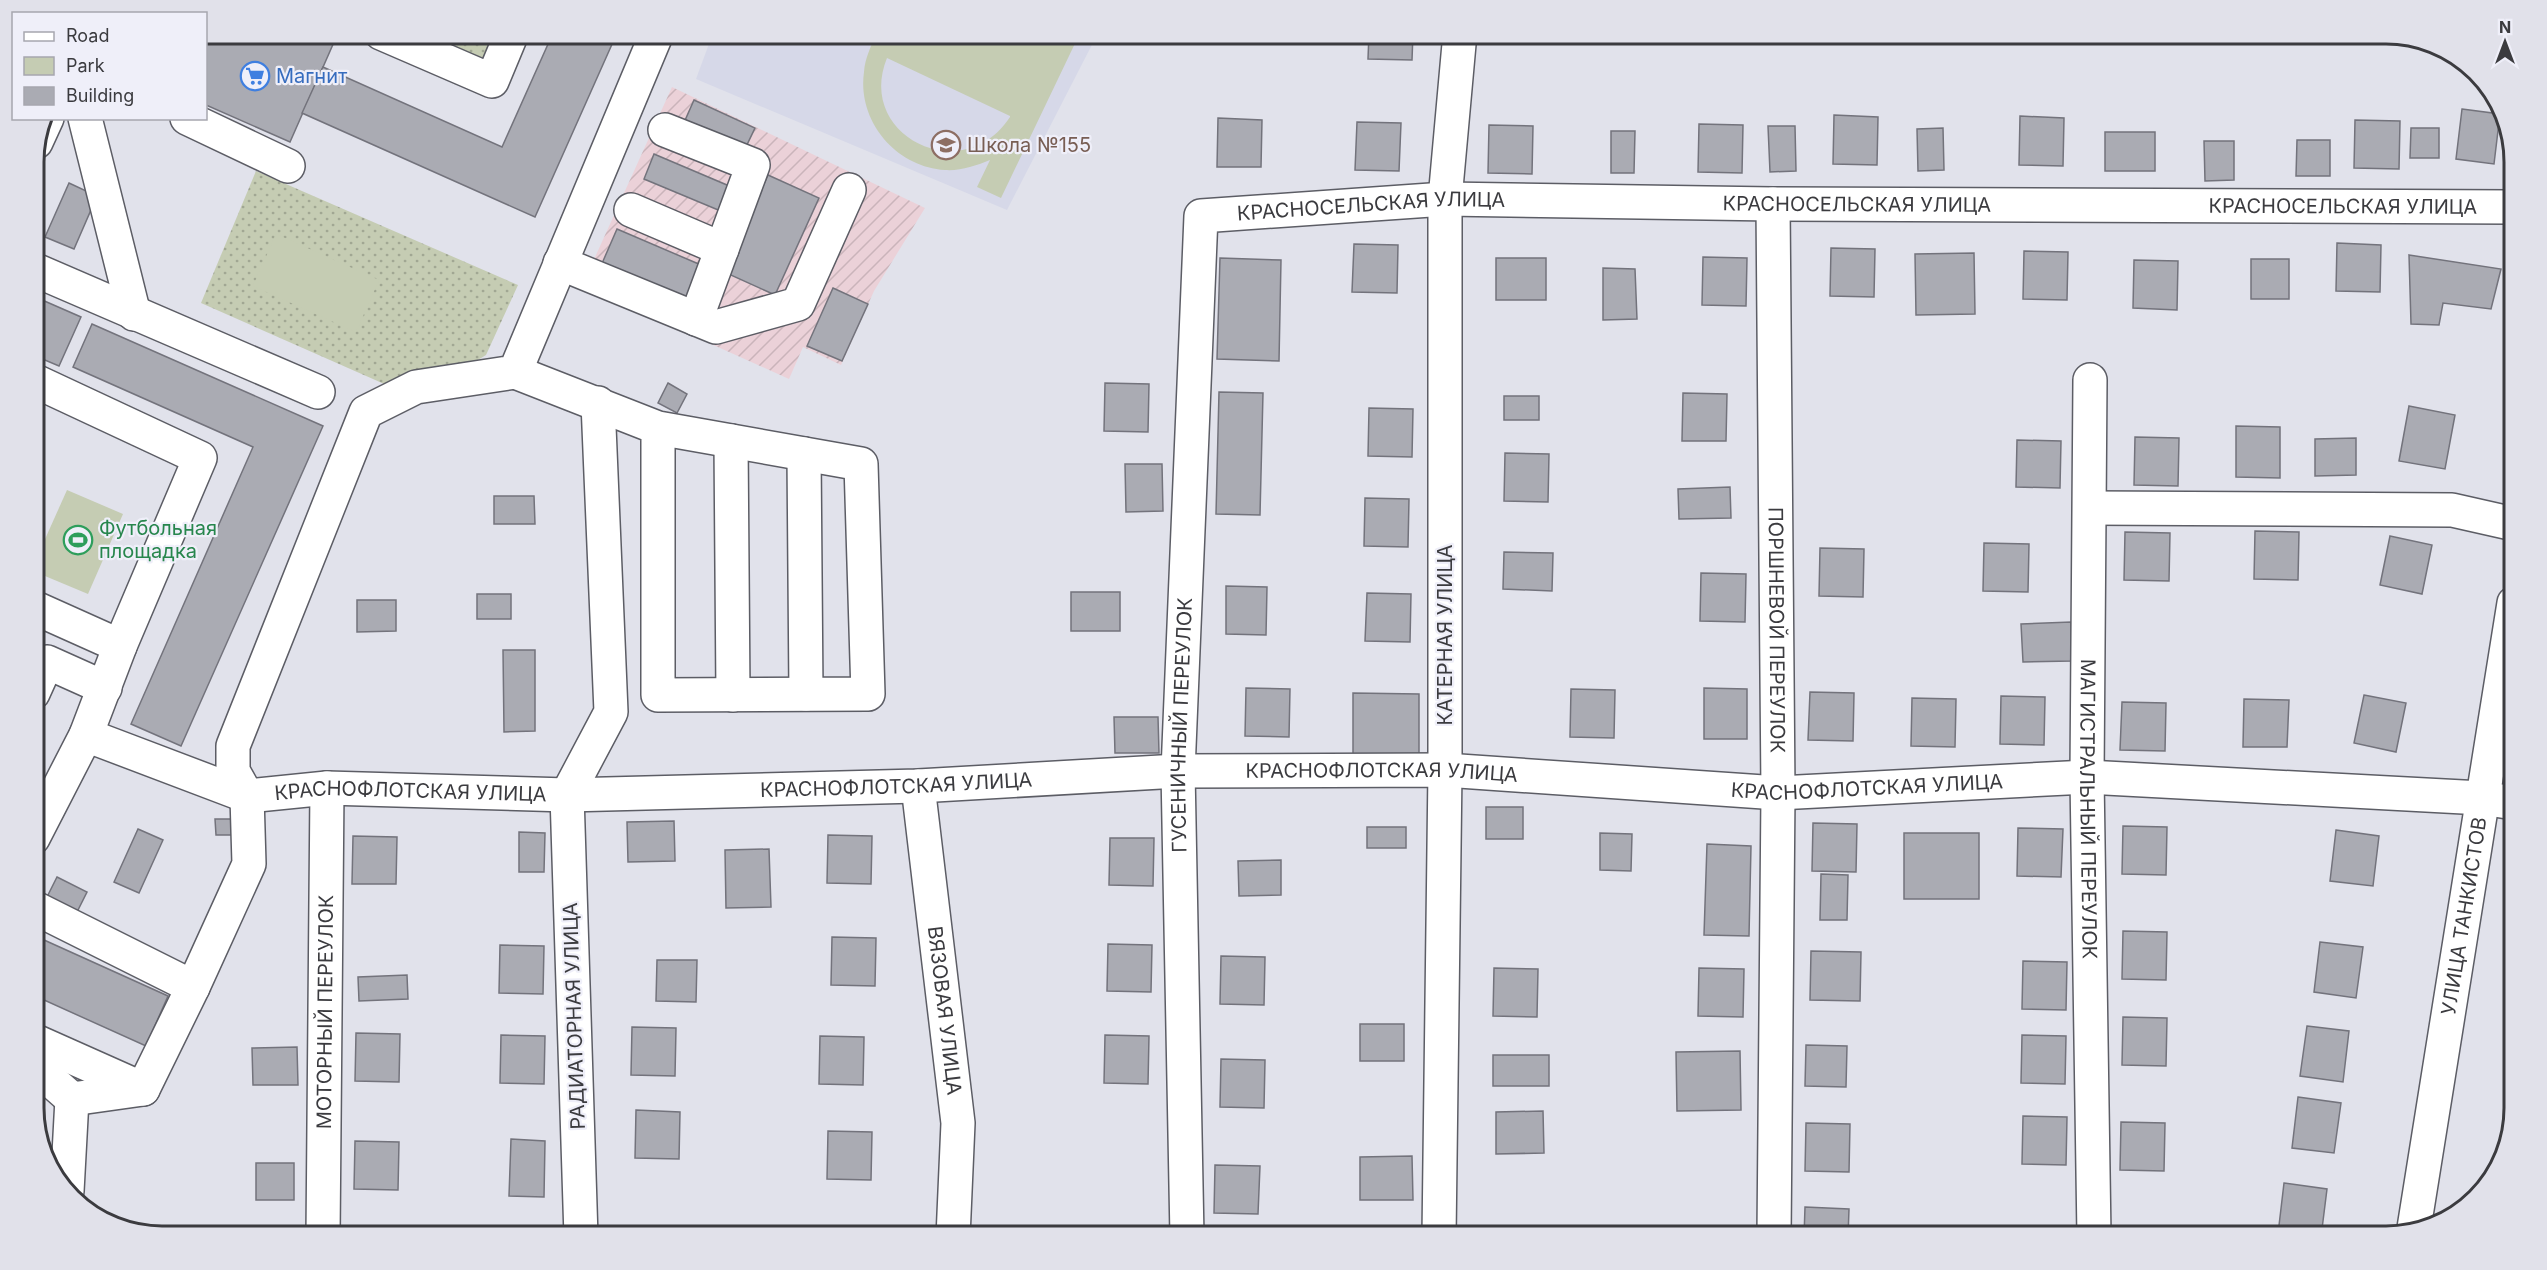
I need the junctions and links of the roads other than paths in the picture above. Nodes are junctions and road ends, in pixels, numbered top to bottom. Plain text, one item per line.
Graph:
1 (406, 44) edge
2 (507, 44) edge
3 (652, 44) edge
4 (1459, 44) edge
5 (86, 120) edge
6 (191, 120) edge
7 (665, 130) dead end
8 (288, 166) dead end
9 (849, 190) dead end
10 (1445, 200) junction
11 (1773, 204) junction
12 (2503, 207) edge
13 (631, 210) dead end
14 (1201, 216) joint
15 (722, 249) junction
16 (560, 263) junction
17 (44, 274) edge
18 (134, 314) junction
19 (696, 319) junction
20 (514, 372) junction
21 (2091, 381) dead end
22 (44, 385) edge
23 (318, 392) dead end
24 (598, 403) junction
25 (658, 428) junction
26 (732, 441) junction
27 (804, 454) junction
28 (2090, 508) junction
29 (2503, 522) edge
30 (44, 612) edge
31 (120, 646) junction
32 (2504, 667) edge
33 (44, 669) edge
34 (105, 688) junction
35 (806, 694) junction
36 (734, 695) junction
37 (86, 735) junction
38 (1445, 770) junction
39 (1178, 771) junction
40 (2087, 777) junction
41 (918, 786) junction
42 (327, 788) junction
43 (1778, 793) junction
44 (567, 795) junction
45 (248, 796) junction
46 (2482, 798) junction
47 (2504, 801) edge
48 (44, 817) edge
49 (44, 912) edge
50 (193, 987) junction
51 (44, 1045) edge
52 (44, 1075) edge
53 (143, 1089) junction
54 (72, 1100) junction
55 (68, 1180) edge
56 (2415, 1222) edge
57 (322, 1226) edge
58 (581, 1226) edge
59 (953, 1226) edge
60 (1187, 1226) edge
61 (1439, 1226) edge
62 (1774, 1226) edge
63 (2094, 1226) edge

1 - 2 street
3 - 16 street
4 - 10 street, КАТЕРНАЯ УЛИЦА
5 - 18 street
6 - 8 street
7 - 15 street
9 - 19 street
10 - 11 street, КРАСНОСЕЛЬСКАЯ УЛИЦА
10 - 14 street, КРАСНОСЕЛЬСКАЯ УЛИЦА
10 - 38 street, КАТЕРНАЯ УЛИЦА
11 - 12 street, КРАСНОСЕЛЬСКАЯ УЛИЦА
11 - 43 street, ПОРШНЕВОЙ ПЕРЕУЛОК
13 - 15 street
14 - 39 street, ГУСЕНИЧНЫЙ ПЕРЕУЛОК
15 - 19 street
16 - 19 street
16 - 20 street
17 - 18 street
18 - 23 street
20 - 24 street
20 - 45 street
21 - 28 street, МАГИСТРАЛЬНЫЙ ПЕРЕУЛОК
22 - 31 street
24 - 25 street
24 - 44 street
25 - 26 street
25 - 36 street
26 - 27 street
26 - 36 street
27 - 35 street
27 - 35 street
28 - 29 street
28 - 40 street, МАГИСТРАЛЬНЫЙ ПЕРЕУЛОК
30 - 31 street
31 - 34 street
32 - 46 street, УЛИЦА ТАНКИСТОВ
33 - 34 street
34 - 37 street
35 - 36 street
37 - 45 street
37 - 48 street
38 - 39 street, КРАСНОФЛОТСКАЯ УЛИЦА
38 - 43 street, КРАСНОФЛОТСКАЯ УЛИЦА
38 - 61 street, КАТЕРНАЯ УЛИЦА
39 - 41 street, КРАСНОФЛОТСКАЯ УЛИЦА
39 - 60 street, ГУСЕНИЧНЫЙ ПЕРЕУЛОК
40 - 43 street, КРАСНОФЛОТСКАЯ УЛИЦА
40 - 46 street, КРАСНОФЛОТСКАЯ УЛИЦА
40 - 63 street, МАГИСТРАЛЬНЫЙ ПЕРЕУЛОК
41 - 44 street, КРАСНОФЛОТСКАЯ УЛИЦА
41 - 59 street, ВЯЗОВАЯ УЛИЦА
42 - 44 street, КРАСНОФЛОТСКАЯ УЛИЦА
42 - 45 street, КРАСНОФЛОТСКАЯ УЛИЦА
42 - 57 street, МОТОРНЫЙ ПЕРЕУЛОК
43 - 62 street, ПОРШНЕВОЙ ПЕРЕУЛОК
44 - 58 street, РАДИАТОРНАЯ УЛИЦА
45 - 50 street
46 - 47 street, КРАСНОФЛОТСКАЯ УЛИЦА
46 - 56 street, УЛИЦА ТАНКИСТОВ
49 - 50 street
50 - 53 street
51 - 53 street
52 - 54 street
53 - 54 street
54 - 55 street

